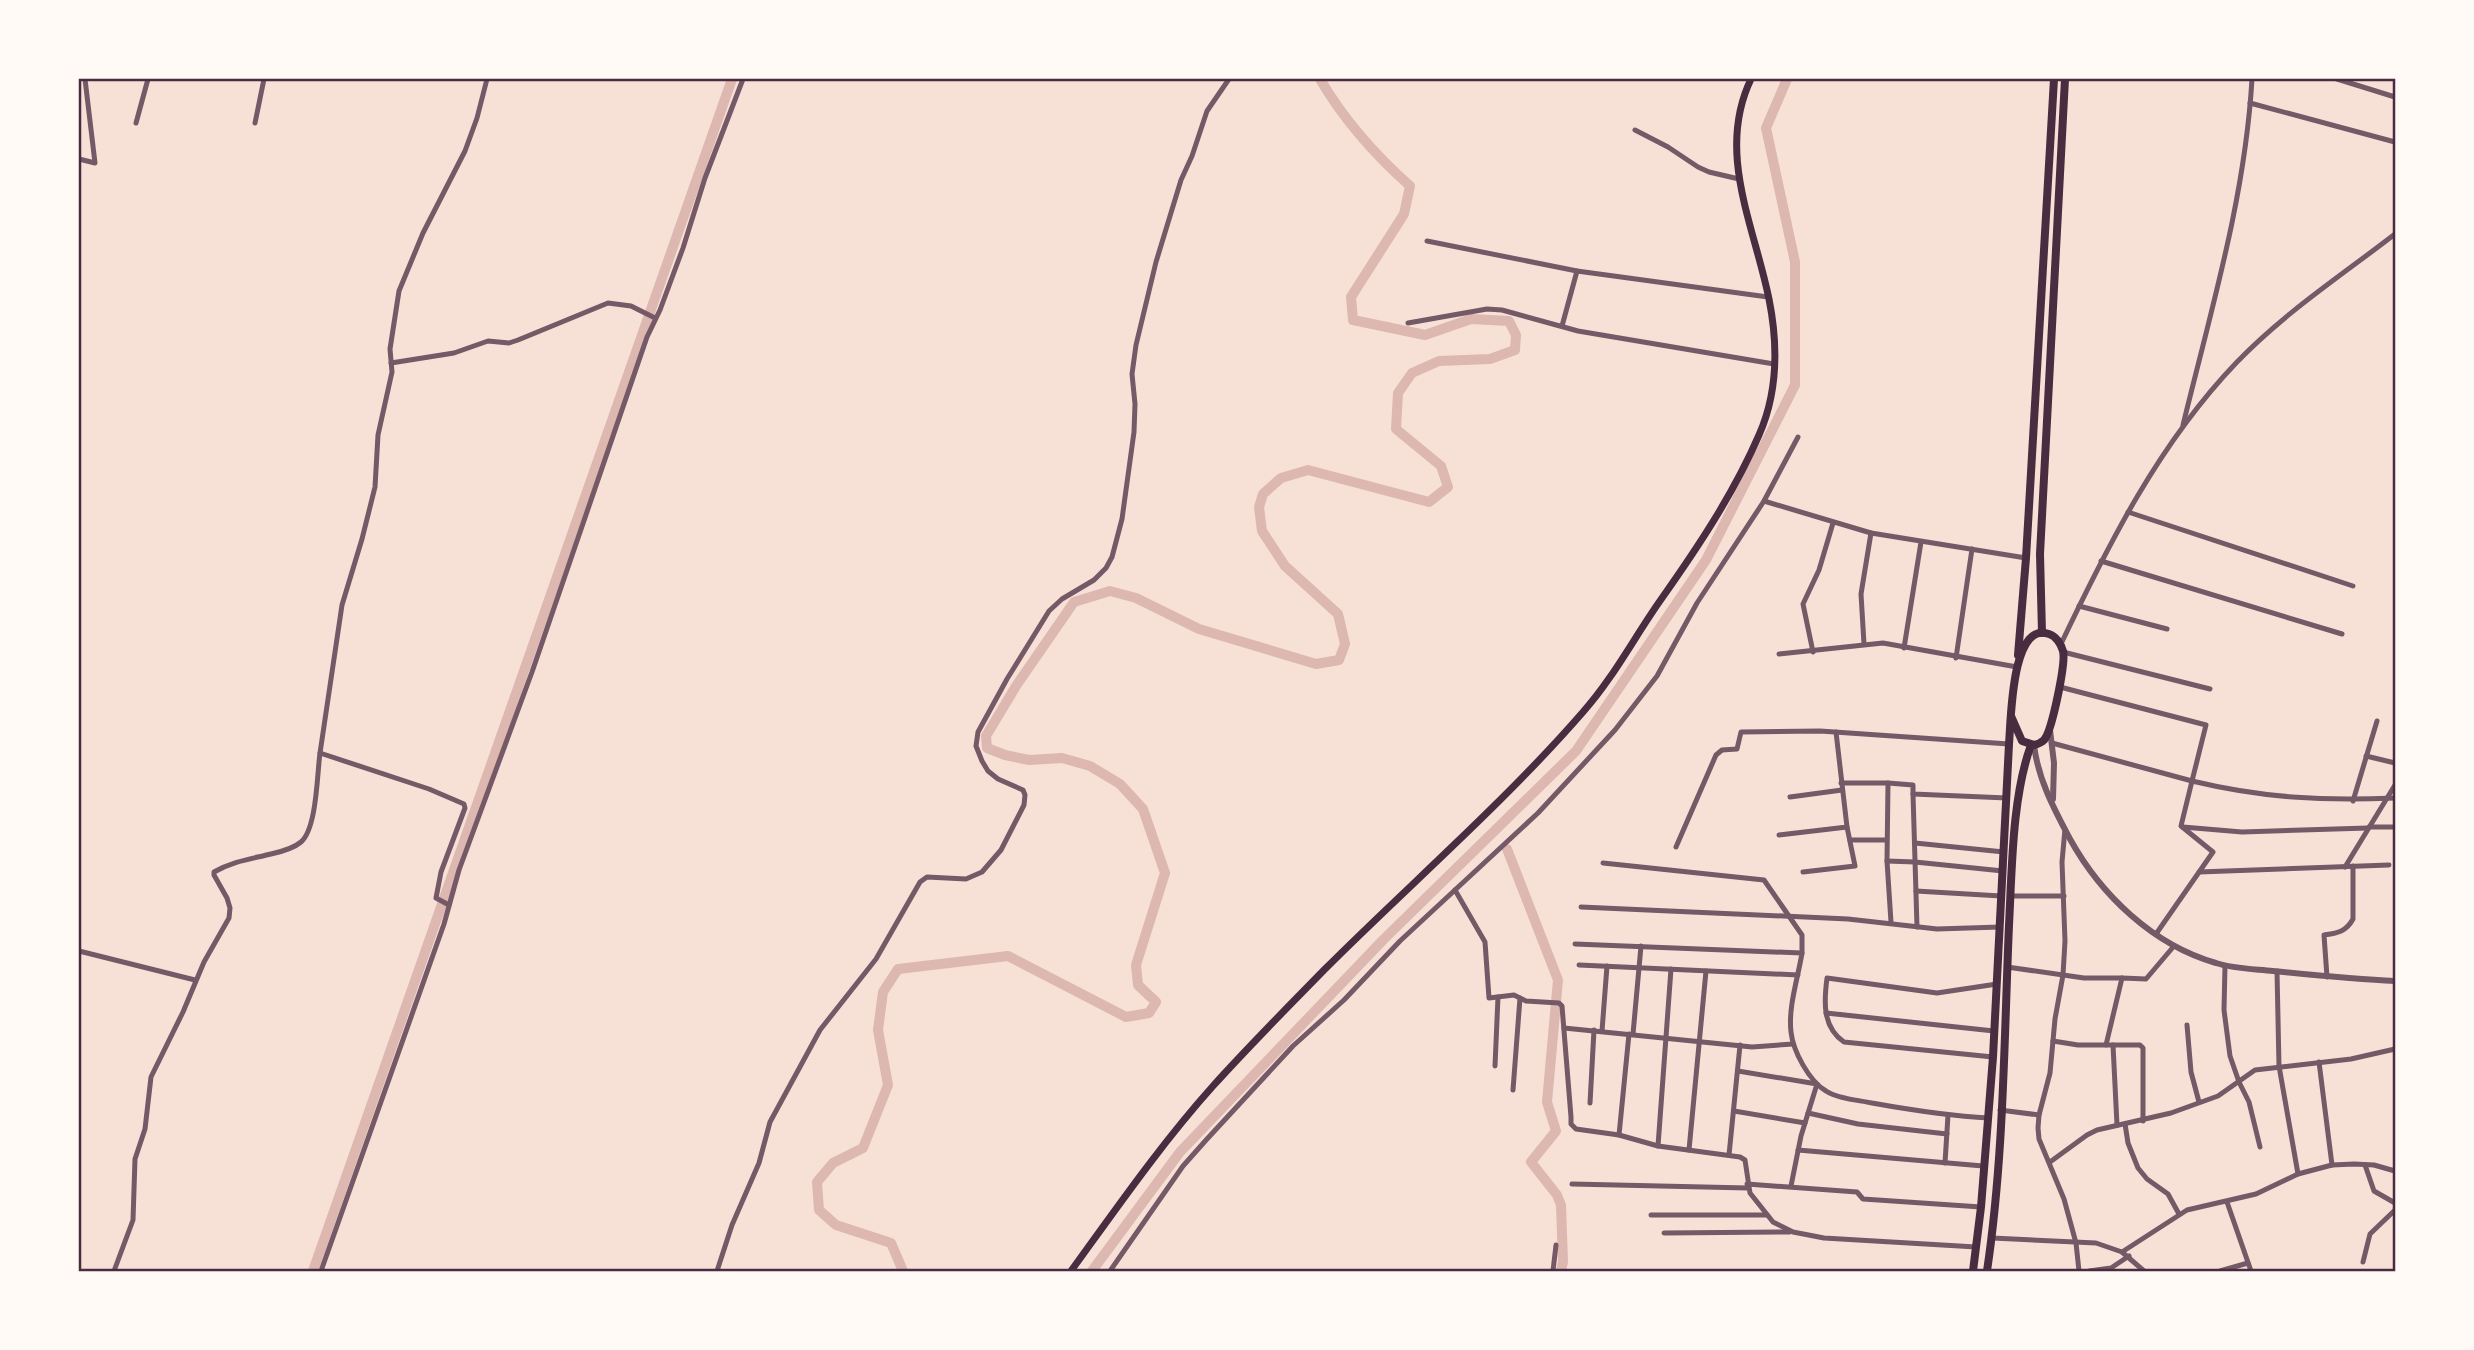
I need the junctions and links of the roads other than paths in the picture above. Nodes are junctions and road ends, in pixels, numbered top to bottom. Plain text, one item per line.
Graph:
1 (85, 79) edge
2 (148, 79) edge
3 (264, 79) edge
4 (487, 79) edge
5 (743, 79) edge
6 (1229, 79) edge
7 (1751, 79) edge
8 (2054, 79) edge
9 (2065, 79) edge
10 (2252, 79) edge
11 (2337, 79) edge
12 (2395, 97) edge
13 (2250, 103) junction
14 (255, 123) dead end
15 (136, 124) dead end
16 (1636, 130) dead end
17 (2395, 142) edge
18 (79, 159) edge
19 (1739, 178) junction
20 (2395, 234) edge
21 (1427, 241) dead end
22 (1577, 271) junction
23 (1769, 297) junction
24 (654, 318) junction
25 (1408, 323) dead end
26 (1562, 326) junction
27 (391, 363) junction
28 (1774, 364) junction
29 (2182, 428) junction
30 (1798, 437) dead end
31 (1764, 501) junction
32 (2127, 512) junction
33 (1833, 523) junction
34 (1871, 533) junction
35 (1921, 542) junction
36 (1972, 550) junction
37 (2026, 558) junction
38 (2101, 561) junction
39 (2353, 586) dead end
40 (2079, 606) junction
41 (2167, 629) dead end
42 (2042, 633) junction
43 (2342, 634) dead end
44 (1864, 644) junction
45 (1904, 648) junction
46 (2062, 649) junction
47 (1813, 652) junction
48 (1779, 654) dead end
49 (1956, 657) junction
50 (2017, 666) junction
51 (2060, 687) junction
52 (2210, 689) dead end
53 (2011, 716) junction
54 (2377, 720) dead end
55 (2049, 727) junction
56 (1836, 732) junction
57 (2052, 743) junction
58 (2009, 744) junction
59 (2032, 745) junction
60 (320, 753) junction
61 (2366, 756) junction
62 (2395, 763) edge
63 (2192, 781) junction
64 (1842, 783) junction
65 (1888, 783) junction
66 (2395, 785) edge
67 (1842, 790) junction
68 (1913, 794) junction
69 (1790, 797) dead end
70 (2007, 798) junction
71 (2385, 798) junction
72 (2395, 798) edge
73 (2052, 801) junction
74 (2353, 801) junction
75 (1847, 827) junction
76 (2181, 827) junction
77 (2395, 827) edge
78 (2065, 828) junction
79 (2369, 828) junction
80 (1779, 835) dead end
81 (1850, 840) junction
82 (1886, 840) junction
83 (1915, 844) junction
84 (1676, 847) dead end
85 (2004, 852) junction
86 (1886, 861) junction
87 (1915, 862) junction
88 (1603, 863) dead end
89 (2389, 865) dead end
90 (2353, 866) junction
91 (2345, 867) junction
92 (2003, 871) junction
93 (1803, 872) dead end
94 (2199, 872) junction
95 (1455, 890) junction
96 (1916, 891) junction
97 (2064, 895) junction
98 (2006, 896) junction
99 (448, 905) junction
100 (1581, 907) dead end
101 (1790, 917) junction
102 (1891, 922) junction
103 (1917, 927) junction
104 (2000, 927) junction
105 (2156, 934) junction
106 (1575, 944) dead end
107 (2174, 946) junction
108 (1641, 947) junction
109 (79, 951) edge
110 (1802, 953) junction
111 (1579, 965) dead end
112 (1607, 966) junction
113 (2225, 966) junction
114 (1640, 967) junction
115 (2007, 967) junction
116 (1671, 969) junction
117 (1706, 971) junction
118 (2277, 971) junction
119 (1798, 975) junction
120 (2063, 975) junction
121 (2327, 977) junction
122 (2122, 978) junction
123 (195, 980) junction
124 (2395, 981) edge
125 (1997, 984) junction
126 (1498, 997) junction
127 (1520, 998) junction
128 (1826, 1013) junction
129 (2187, 1025) dead end
130 (1564, 1028) junction
131 (1594, 1030) junction
132 (1602, 1031) junction
133 (1994, 1031) junction
134 (1631, 1034) junction
135 (1666, 1037) junction
136 (1700, 1041) junction
137 (2053, 1041) junction
138 (1793, 1044) junction
139 (1740, 1045) junction
140 (2110, 1045) junction
141 (2395, 1049) edge
142 (1993, 1057) junction
143 (2319, 1062) junction
144 (1495, 1066) dead end
145 (2279, 1066) junction
146 (1992, 1070) junction
147 (1738, 1071) junction
148 (2002, 1071) junction
149 (2239, 1082) junction
150 (1817, 1084) junction
151 (1513, 1090) dead end
152 (2199, 1102) junction
153 (1590, 1103) dead end
154 (2000, 1110) junction
155 (1734, 1111) junction
156 (1808, 1113) junction
157 (1948, 1115) junction
158 (2039, 1115) junction
159 (1989, 1118) junction
160 (2143, 1121) junction
161 (1805, 1123) junction
162 (2125, 1124) junction
163 (2117, 1125) junction
164 (1947, 1134) junction
165 (1619, 1135) junction
166 (1658, 1146) junction
167 (2260, 1147) dead end
168 (1689, 1150) junction
169 (1798, 1150) junction
170 (1730, 1155) junction
171 (2050, 1162) junction
172 (1945, 1163) junction
173 (2365, 1164) junction
174 (2332, 1165) junction
175 (1983, 1166) junction
176 (2395, 1171) edge
177 (2298, 1174) junction
178 (1572, 1184) dead end
179 (1747, 1186) junction
180 (1791, 1186) junction
181 (2227, 1202) junction
182 (2395, 1203) edge
183 (1981, 1207) junction
184 (2395, 1210) edge
185 (2179, 1214) junction
186 (1651, 1215) dead end
187 (1767, 1215) junction
188 (1793, 1232) junction
189 (1664, 1233) dead end
190 (1992, 1238) junction
191 (2076, 1243) junction
192 (1556, 1245) dead end
193 (1976, 1247) junction
194 (2122, 1252) junction
195 (2129, 1256) junction
196 (2363, 1262) dead end
197 (2248, 1263) junction
198 (114, 1271) edge
199 (321, 1271) edge
200 (717, 1271) edge
201 (1071, 1271) edge
202 (1110, 1271) edge
203 (1552, 1271) edge
204 (1973, 1271) edge
205 (1987, 1271) edge
206 (2079, 1271) edge
207 (2089, 1271) edge
208 (2144, 1271) edge
209 (2220, 1271) edge
210 (2251, 1271) edge

1 - 18 street
2 - 15 street
3 - 14 street
4 - 27 street
5 - 24 street
6 - 200 street
7 - 19 main road
8 - 37 main road
9 - 42 main road
10 - 13 street
11 - 12 street
13 - 17 street
13 - 29 street
16 - 19 street
19 - 23 main road
20 - 29 street
21 - 22 street
22 - 23 street
22 - 26 street
23 - 28 main road
24 - 27 street
24 - 99 street
25 - 26 street
26 - 28 street
27 - 60 street
28 - 201 main road
29 - 32 street
30 - 31 street
31 - 33 street
31 - 95 street
32 - 38 street
32 - 39 street
33 - 34 street
33 - 47 street
34 - 35 street
34 - 44 street
35 - 36 street
35 - 45 street
36 - 37 street
36 - 49 street
37 - 50 main road
38 - 40 street
38 - 43 street
40 - 41 street
40 - 46 street
42 - 46 main road
42 - 50 main road
44 - 45 street
44 - 47 street
45 - 49 street
46 - 51 main road
46 - 52 street
47 - 48 street
49 - 50 street
50 - 53 main road
51 - 55 main road
51 - 63 street
53 - 58 main road
53 - 59 main road
54 - 61 street
55 - 57 street
55 - 59 main road
56 - 58 street
56 - 64 street
56 - 84 street
57 - 63 street
57 - 73 street
58 - 70 main road
59 - 73 street
59 - 98 main road
60 - 99 street
60 - 123 street
61 - 62 street
61 - 74 street
63 - 74 street
63 - 76 street
64 - 65 street
64 - 67 street
65 - 68 street
65 - 82 street
66 - 71 street
67 - 69 street
67 - 75 street
68 - 70 street
68 - 83 street
70 - 85 main road
71 - 72 street
71 - 74 street
71 - 79 street
73 - 78 street
75 - 80 street
75 - 81 street
76 - 79 street
76 - 94 street
77 - 79 street
78 - 97 street
78 - 105 street
79 - 91 street
81 - 82 street
81 - 93 street
82 - 86 street
83 - 85 street
83 - 87 street
85 - 92 main road
86 - 87 street
86 - 102 street
87 - 92 street
87 - 96 street
88 - 101 street
89 - 90 street
90 - 91 street
90 - 121 street
91 - 94 street
92 - 98 main road
94 - 105 street
95 - 126 street
95 - 202 street
96 - 98 street
96 - 103 street
97 - 98 street
97 - 120 street
98 - 104 main road
98 - 115 main road
99 - 199 street
100 - 101 street
101 - 102 street
101 - 110 street
102 - 103 street
103 - 104 street
104 - 125 main road
105 - 107 street
106 - 108 street
107 - 113 street
107 - 122 street
108 - 110 street
108 - 114 street
109 - 123 street
110 - 119 street
111 - 112 street
112 - 114 street
112 - 132 street
113 - 118 street
113 - 149 street
114 - 116 street
114 - 134 street
115 - 120 street
115 - 148 main road
116 - 117 street
116 - 135 street
117 - 119 street
117 - 136 street
118 - 121 street
118 - 145 street
119 - 138 street
120 - 122 street
120 - 137 street
121 - 124 street
122 - 140 street
123 - 198 street
125 - 128 street
125 - 133 main road
126 - 127 street
126 - 144 street
127 - 130 street
127 - 151 street
128 - 133 street
128 - 142 street
129 - 152 street
130 - 131 street
130 - 165 street
131 - 132 street
131 - 153 street
132 - 134 street
133 - 142 main road
134 - 135 street
134 - 165 street
135 - 136 street
135 - 166 street
136 - 139 street
136 - 168 street
137 - 140 street
137 - 158 street
138 - 139 street
138 - 150 street
139 - 147 street
140 - 160 street
140 - 163 street
141 - 143 street
142 - 146 main road
143 - 145 street
143 - 174 street
145 - 149 street
145 - 177 street
146 - 148 main road
146 - 159 main road
147 - 150 street
147 - 155 street
148 - 154 main road
149 - 152 street
149 - 167 street
150 - 156 street
150 - 157 street
152 - 160 street
154 - 158 street
154 - 190 main road
155 - 161 street
155 - 170 street
156 - 161 street
156 - 164 street
157 - 159 street
157 - 164 street
158 - 171 street
159 - 175 main road
160 - 162 street
161 - 169 street
162 - 163 street
162 - 185 street
163 - 171 street
164 - 172 street
165 - 166 street
166 - 168 street
168 - 170 street
169 - 172 street
169 - 180 street
170 - 179 street
171 - 191 street
172 - 175 street
173 - 174 street
173 - 176 street
173 - 182 street
174 - 177 street
175 - 183 main road
177 - 181 street
178 - 179 street
179 - 180 street
179 - 187 street
180 - 183 street
181 - 185 street
181 - 197 street
183 - 193 main road
184 - 196 street
185 - 194 street
186 - 187 street
187 - 188 street
188 - 189 street
188 - 193 street
190 - 191 street
190 - 205 main road
191 - 194 street
191 - 206 street
192 - 203 street
193 - 204 main road
194 - 195 street
195 - 207 street
195 - 208 street
197 - 209 street
197 - 210 street

